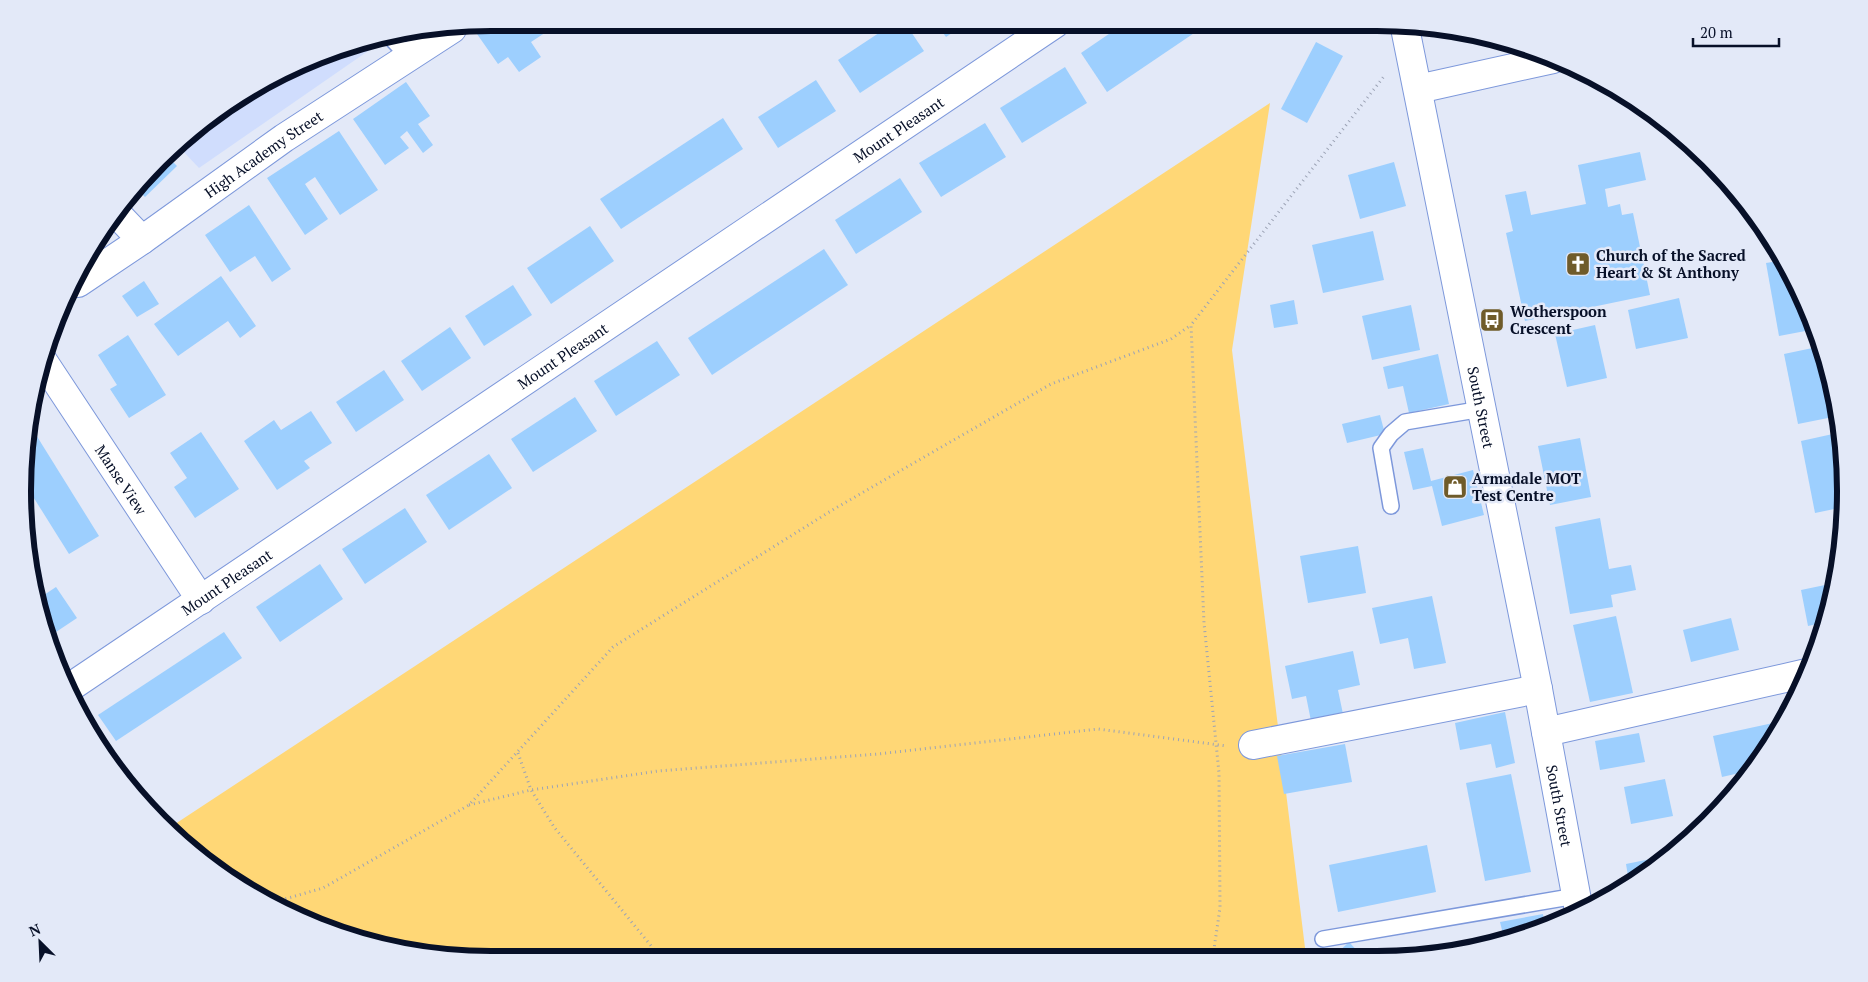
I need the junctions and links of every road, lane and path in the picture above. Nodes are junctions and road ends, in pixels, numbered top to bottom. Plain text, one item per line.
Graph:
1 (1044, 31) edge
2 (1406, 32) edge
3 (438, 34) edge
4 (401, 48) edge
5 (1410, 53) junction
6 (1541, 62) edge
7 (1418, 89) junction
8 (121, 218) edge
9 (142, 240) junction
10 (84, 279) edge
11 (1190, 325) junction
12 (48, 369) edge
13 (1482, 409) junction
14 (1391, 506) dead end
15 (201, 600) junction
16 (1798, 675) edge
17 (74, 684) edge
18 (1538, 689) junction
19 (1546, 732) junction
20 (1253, 745) joint
21 (1217, 746) junction
22 (518, 752) junction
23 (531, 790) junction
24 (469, 805) junction
25 (283, 900) edge
26 (1577, 903) edge
27 (1323, 939) dead end
28 (655, 951) edge
29 (1215, 951) edge

1 - 15 street, Mount Pleasant
2 - 5 street, South Street
3 - 4 street, High Academy Street
4 - 9 street, High Academy Street
5 - 7 street, South Street
5 - 11 path
6 - 7 street
7 - 13 street, South Street
8 - 9 street
9 - 10 street, High Academy Street
11 - 21 path
11 - 22 path
12 - 15 street, Manse View
13 - 14 lane
13 - 18 street, South Street
15 - 17 street, Mount Pleasant
16 - 19 street
18 - 19 street, South Street
18 - 20 street
19 - 26 street, South Street
20 - 21 path
21 - 23 path
21 - 29 path
22 - 23 path
22 - 24 path
23 - 24 path
23 - 28 path
24 - 25 path
26 - 27 lane

